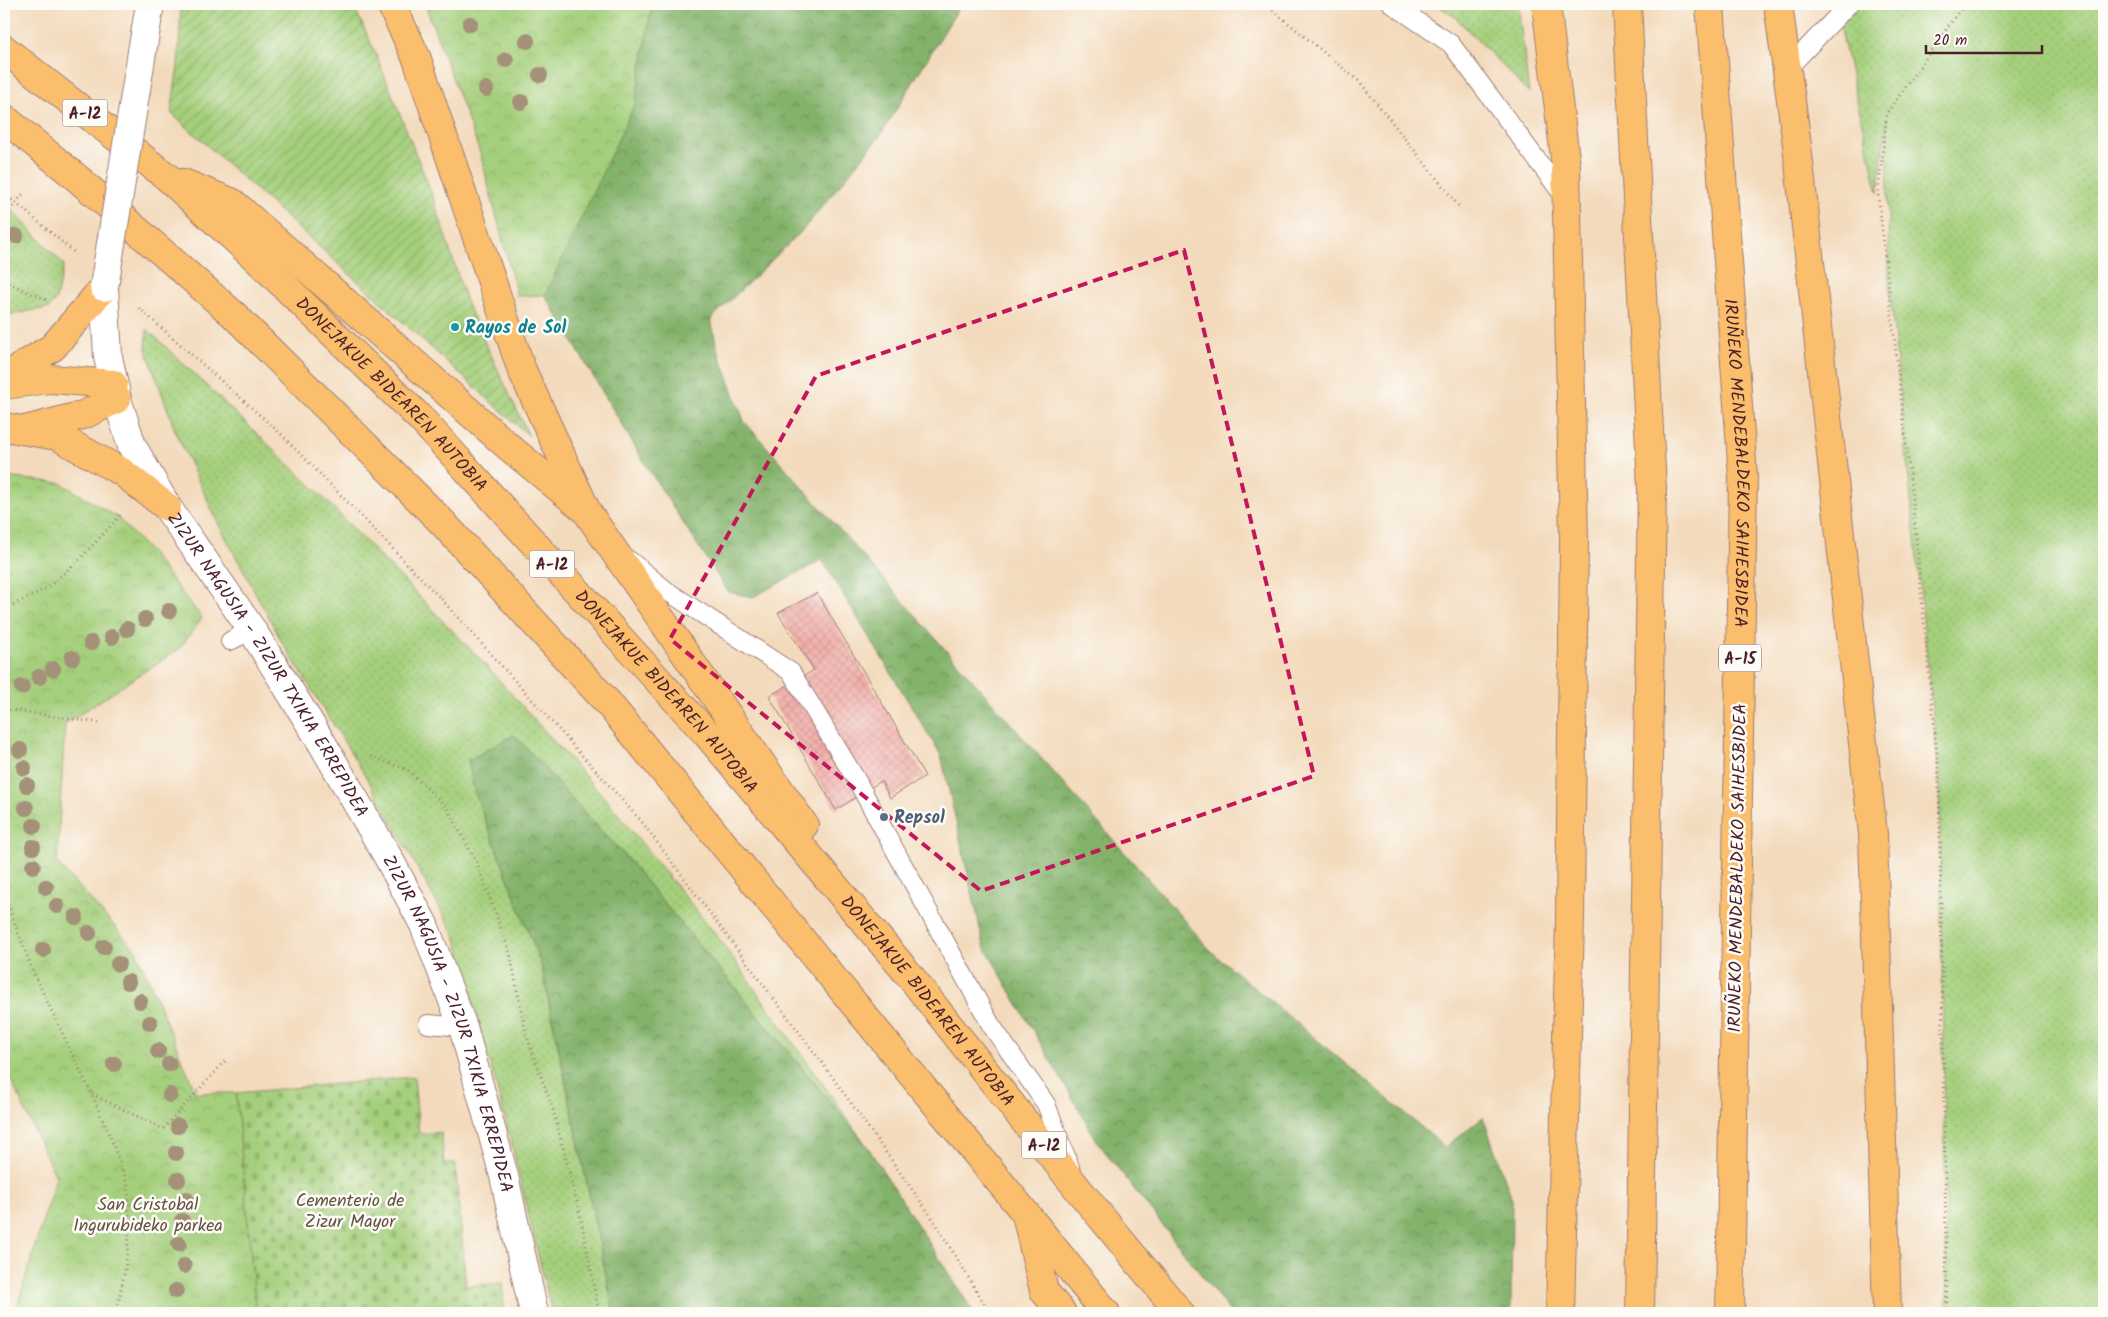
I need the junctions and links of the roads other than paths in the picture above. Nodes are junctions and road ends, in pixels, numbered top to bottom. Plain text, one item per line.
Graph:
1 (150, 4) edge
2 (391, 4) edge
3 (1392, 4) edge
4 (1546, 4) edge
5 (1627, 4) edge
6 (1710, 4) edge
7 (1778, 4) edge
8 (1849, 4) edge
9 (4, 49) edge
10 (1787, 69) junction
11 (4, 118) edge
12 (4, 135) edge
13 (167, 177) junction
14 (78, 178) junction
15 (1566, 199) junction
16 (100, 302) junction
17 (4, 378) edge
18 (4, 385) edge
19 (115, 391) junction
20 (13, 429) edge
21 (168, 507) junction
22 (587, 512) junction
23 (612, 546) junction
24 (910, 976) junction
25 (428, 1024) dead end
26 (463, 1027) junction
27 (1078, 1189) junction
28 (1026, 1214) junction
29 (1047, 1302) edge
30 (534, 1313) edge
31 (1062, 1313) edge
32 (1106, 1313) edge
33 (1180, 1313) edge
34 (1560, 1313) edge
35 (1640, 1313) edge
36 (1730, 1313) edge
37 (1887, 1313) edge

1 - 16 street, ZIZUR NAGUSIA - ZIZUR TXIKIA ERREPIDEA, bridge
2 - 22 highway
3 - 15 lane
4 - 15 highway
5 - 35 highway
6 - 36 highway, IRUÑEKO MENDEBALDEKO SAIHESBIDEA / A-15
7 - 10 highway
8 - 10 lane
9 - 13 highway, DONEJAKUE BIDEAREN AUTOBIA / A-12
10 - 37 highway
11 - 14 highway
12 - 14 highway
13 - 22 highway
13 - 24 highway, DONEJAKUE BIDEAREN AUTOBIA / A-12
14 - 28 highway
15 - 34 highway
16 - 17 highway
16 - 19 street, ZIZUR NAGUSIA - ZIZUR TXIKIA ERREPIDEA
18 - 19 highway
19 - 20 highway
19 - 21 street, ZIZUR NAGUSIA - ZIZUR TXIKIA ERREPIDEA
20 - 21 highway
21 - 26 street, ZIZUR NAGUSIA - ZIZUR TXIKIA ERREPIDEA
22 - 23 highway
23 - 24 highway
23 - 27 lane
24 - 27 highway, DONEJAKUE BIDEAREN AUTOBIA / A-12
25 - 26 lane
26 - 30 street, ZIZUR NAGUSIA - ZIZUR TXIKIA ERREPIDEA
27 - 33 highway, DONEJAKUE BIDEAREN AUTOBIA / A-12
28 - 29 highway
28 - 32 highway
29 - 31 highway

